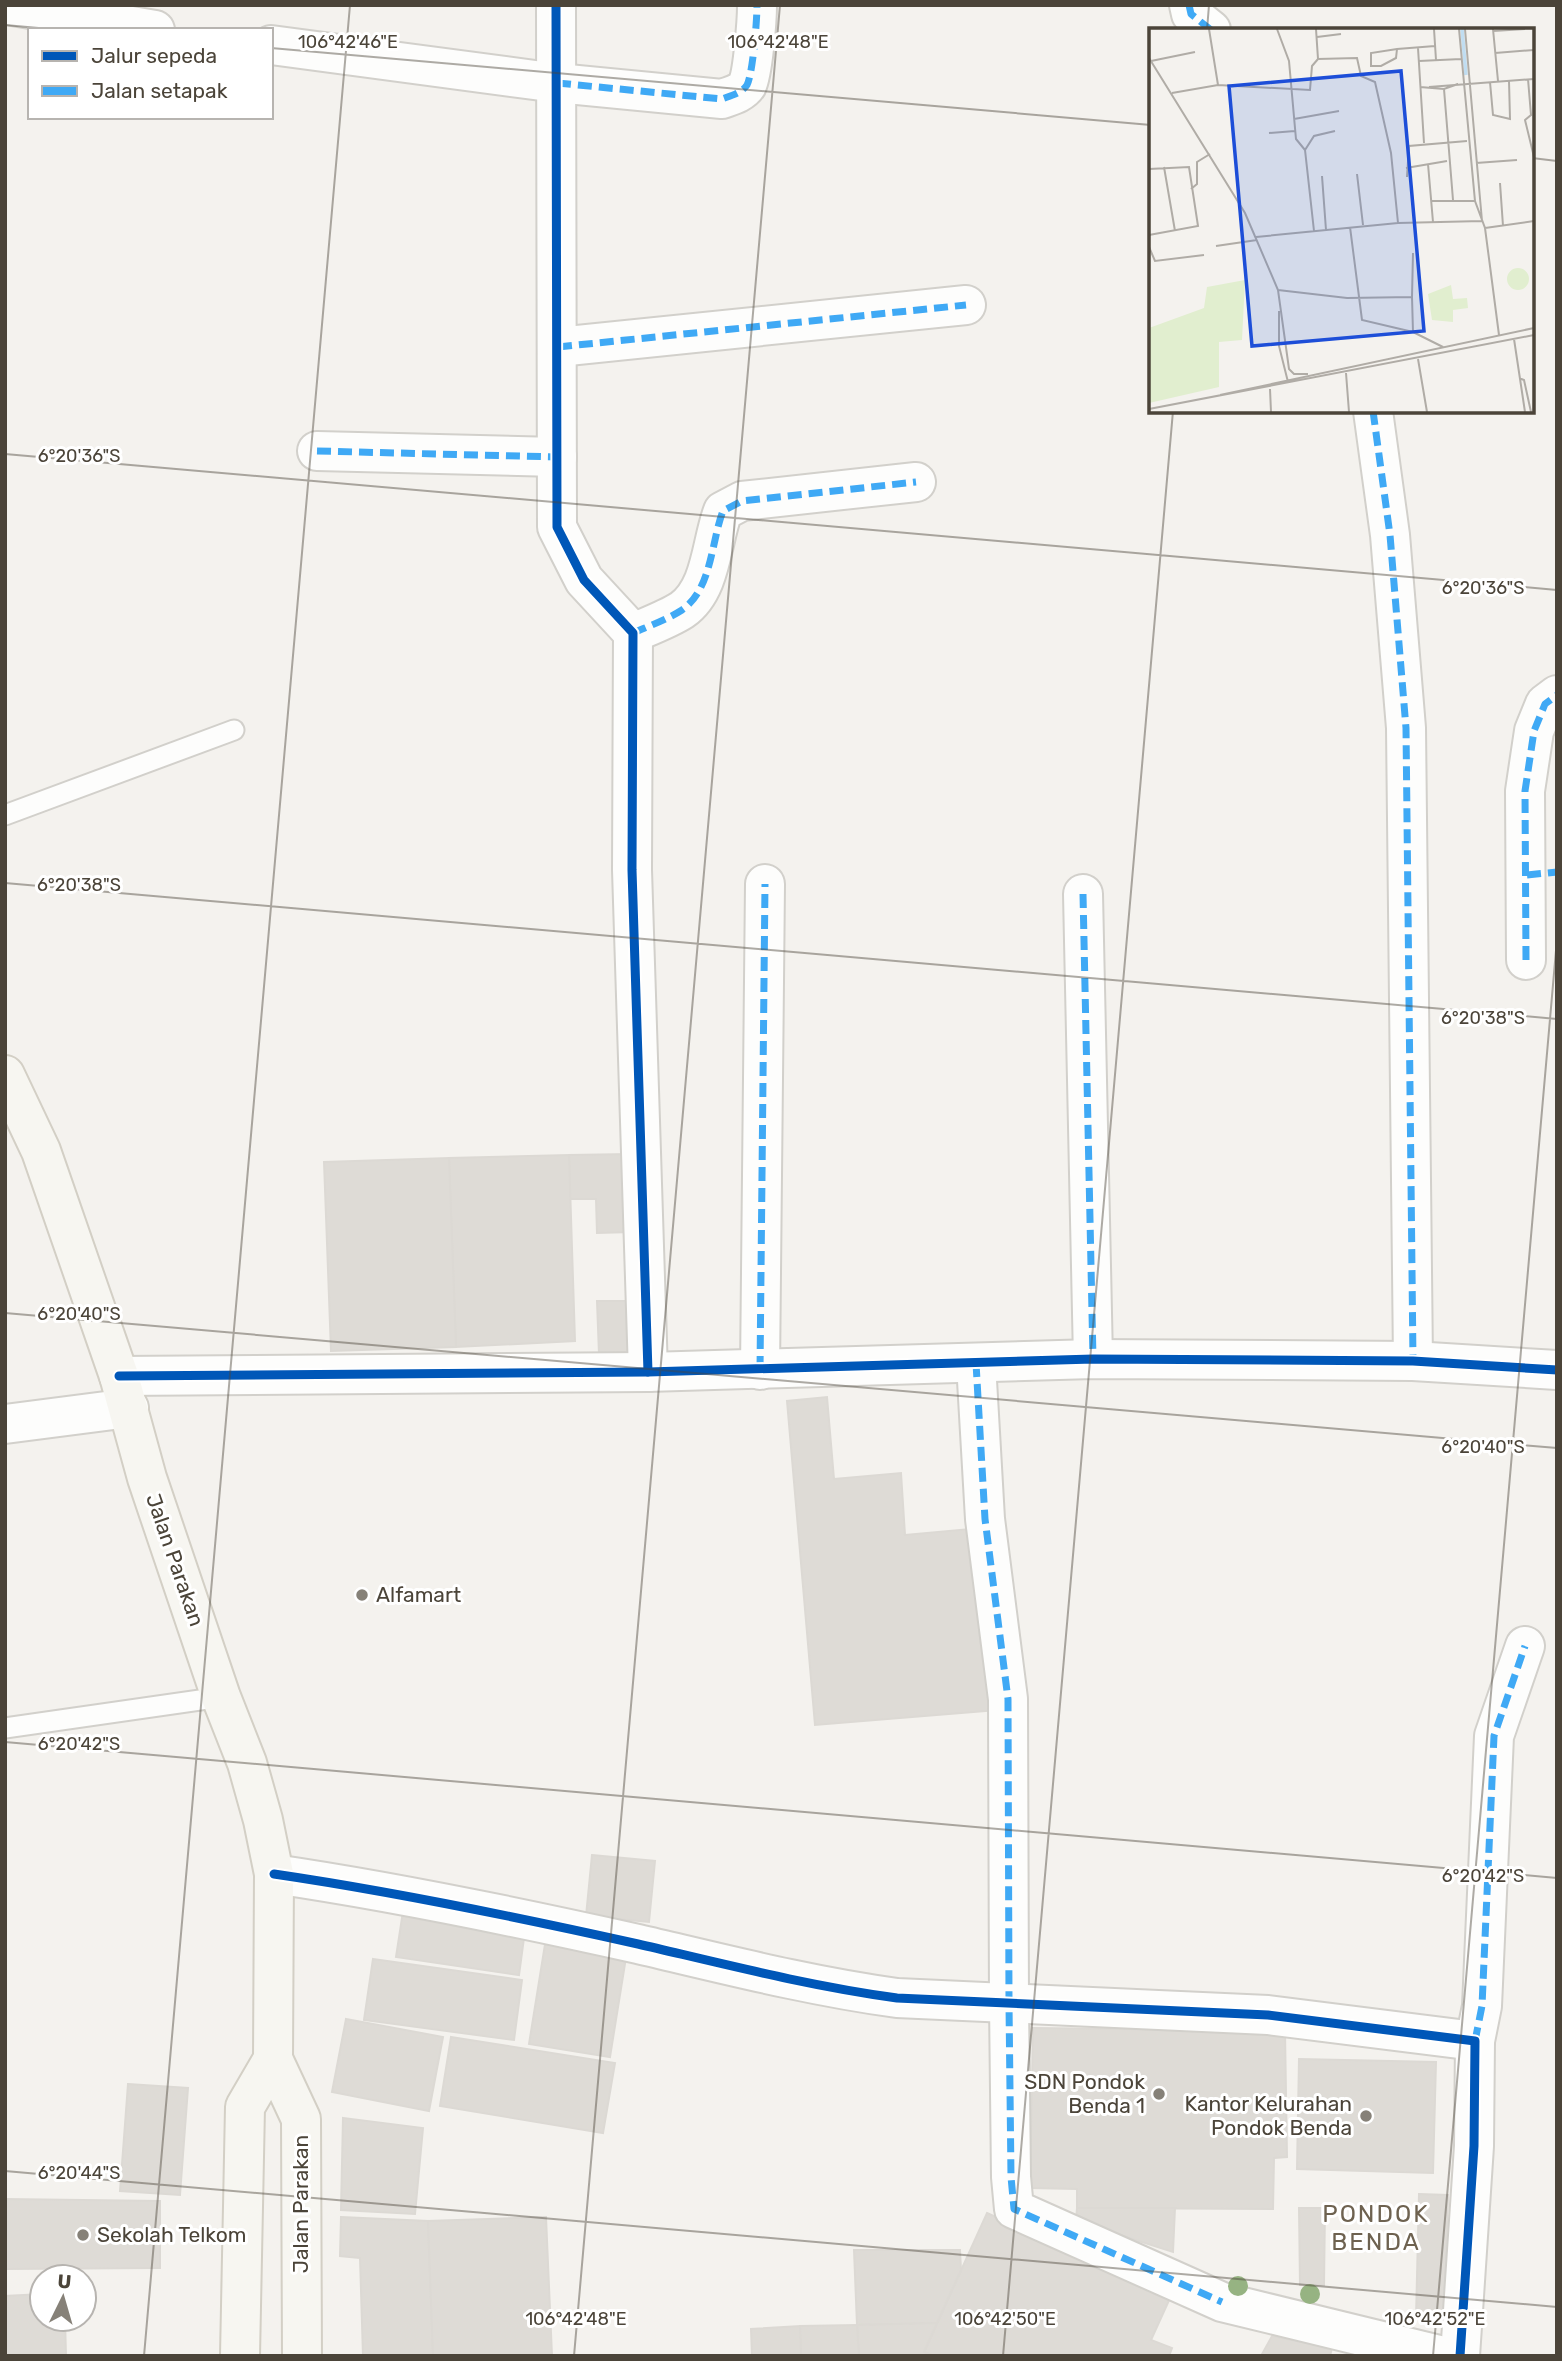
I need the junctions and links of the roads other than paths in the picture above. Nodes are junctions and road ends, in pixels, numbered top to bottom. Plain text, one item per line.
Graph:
1 (7, 5) edge
2 (556, 5) edge
3 (757, 5) edge
4 (1189, 5) edge
5 (143, 28) edge
6 (1208, 28) edge
7 (273, 45) edge
8 (557, 83) junction
9 (966, 305) dead end
10 (558, 347) junction
11 (1373, 413) edge
12 (317, 451) dead end
13 (557, 457) junction
14 (916, 482) dead end
15 (633, 633) junction
16 (1557, 695) edge
17 (234, 730) dead end
18 (5, 815) edge
19 (1542, 874) edge
20 (765, 884) dead end
21 (1083, 894) dead end
22 (1526, 960) dead end
23 (5, 1075) edge
24 (1093, 1359) junction
25 (1413, 1361) junction
26 (976, 1363) junction
27 (760, 1370) junction
28 (1557, 1370) edge
29 (648, 1372) junction
30 (124, 1392) junction
31 (5, 1424) edge
32 (1525, 1646) dead end
33 (221, 1697) junction
34 (5, 1728) edge
35 (274, 1874) junction
36 (1009, 2004) junction
37 (1475, 2041) junction
38 (273, 2059) junction
39 (240, 2356) edge
40 (302, 2356) edge
41 (1443, 2356) edge
42 (1460, 2356) edge

1 - 5 street
2 - 8 street
3 - 8 street
4 - 6 street
7 - 8 street
8 - 10 street
9 - 10 street
10 - 13 street
11 - 25 street
12 - 13 street
13 - 15 street
14 - 15 street
15 - 29 street
16 - 19 street
17 - 18 lane
19 - 22 street
20 - 27 street
21 - 24 street
23 - 30 street, Jalan Parakan
24 - 25 street
24 - 26 street
25 - 28 street
26 - 27 street
26 - 36 street
27 - 29 street
29 - 30 street
30 - 31 street
30 - 33 street, Jalan Parakan
32 - 37 street
33 - 34 lane
33 - 35 street, Jalan Parakan
35 - 36 street
35 - 38 street, Jalan Parakan
36 - 37 street
36 - 41 street
37 - 42 street
38 - 39 street, Jalan Parakan
38 - 40 street, Jalan Parakan

